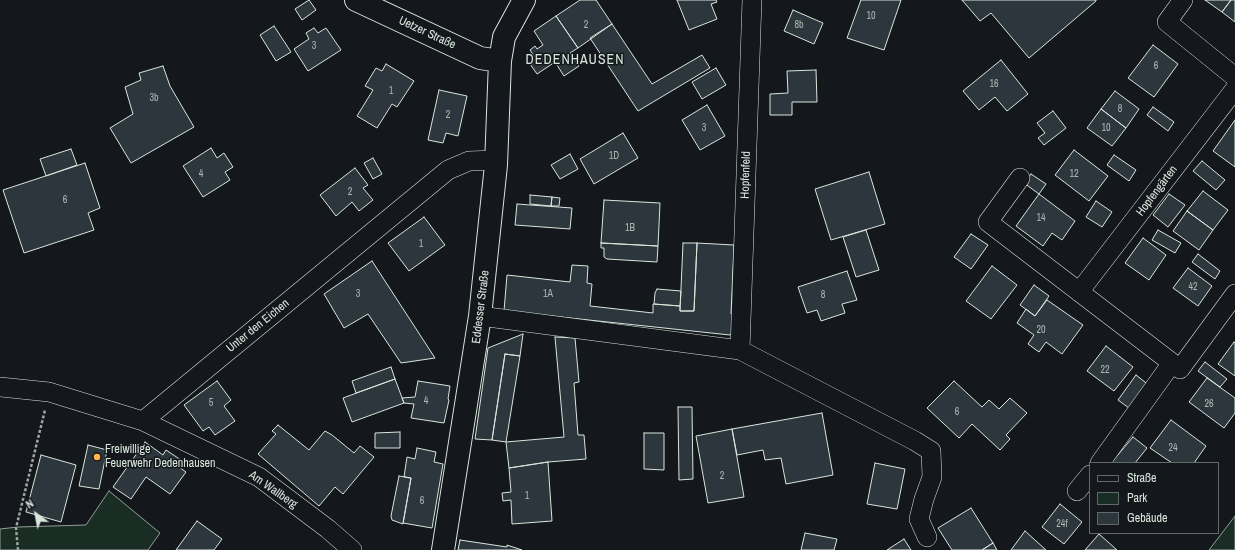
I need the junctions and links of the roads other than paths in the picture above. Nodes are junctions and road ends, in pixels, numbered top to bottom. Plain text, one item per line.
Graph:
1 (356, 0) edge
2 (524, 0) edge
3 (752, 0) edge
4 (1184, 0) edge
5 (500, 61) junction
6 (1235, 77) edge
7 (1235, 89) edge
8 (496, 160) junction
9 (1020, 178) dead end
10 (1079, 292) junction
11 (1235, 294) edge
12 (480, 316) junction
13 (740, 350) junction
14 (1172, 363) junction
15 (0, 387) edge
16 (143, 421) junction
17 (1101, 462) edge
18 (1089, 476) edge
19 (1077, 491) dead end
20 (927, 537) dead end
21 (352, 550) edge
22 (442, 550) edge

1 - 5 street, Uetzer Straße
2 - 5 street, Eddesser Straße
3 - 13 street, Hopfenfeld
4 - 6 street
5 - 8 street, Eddesser Straße
7 - 10 street, Hopfengärten
8 - 12 street, Eddesser Straße
8 - 16 street, Unter den Eichen
9 - 10 street
10 - 14 street
11 - 14 street
12 - 13 street
12 - 22 street, Eddesser Straße
13 - 20 street
14 - 17 street
15 - 16 street
16 - 21 street, Am Wallberg
18 - 19 street

